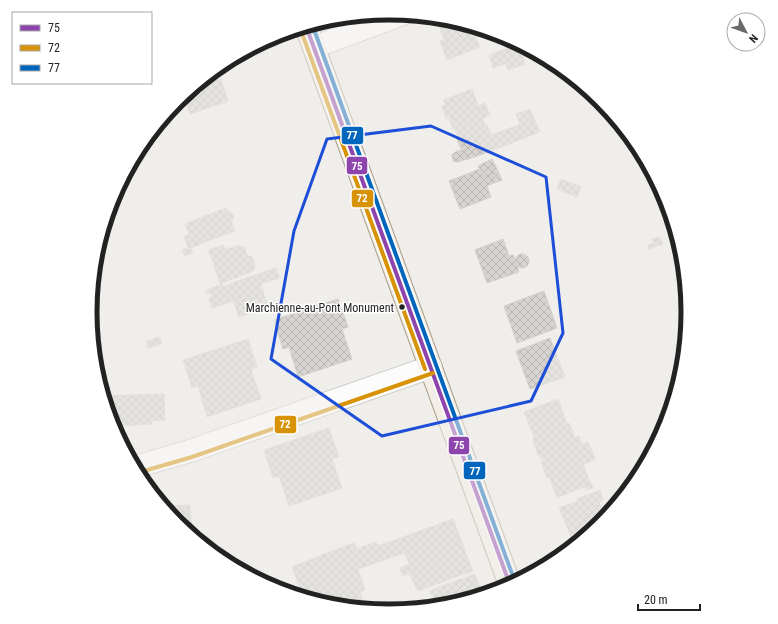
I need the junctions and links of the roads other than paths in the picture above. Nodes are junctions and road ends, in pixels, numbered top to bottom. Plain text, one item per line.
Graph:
1 (386, 20) edge
2 (308, 31) edge
3 (314, 47) junction
4 (431, 367) junction
5 (140, 465) edge
6 (508, 579) edge

1 - 3 street
2 - 3 main road
3 - 4 main road
4 - 5 street
4 - 6 main road

